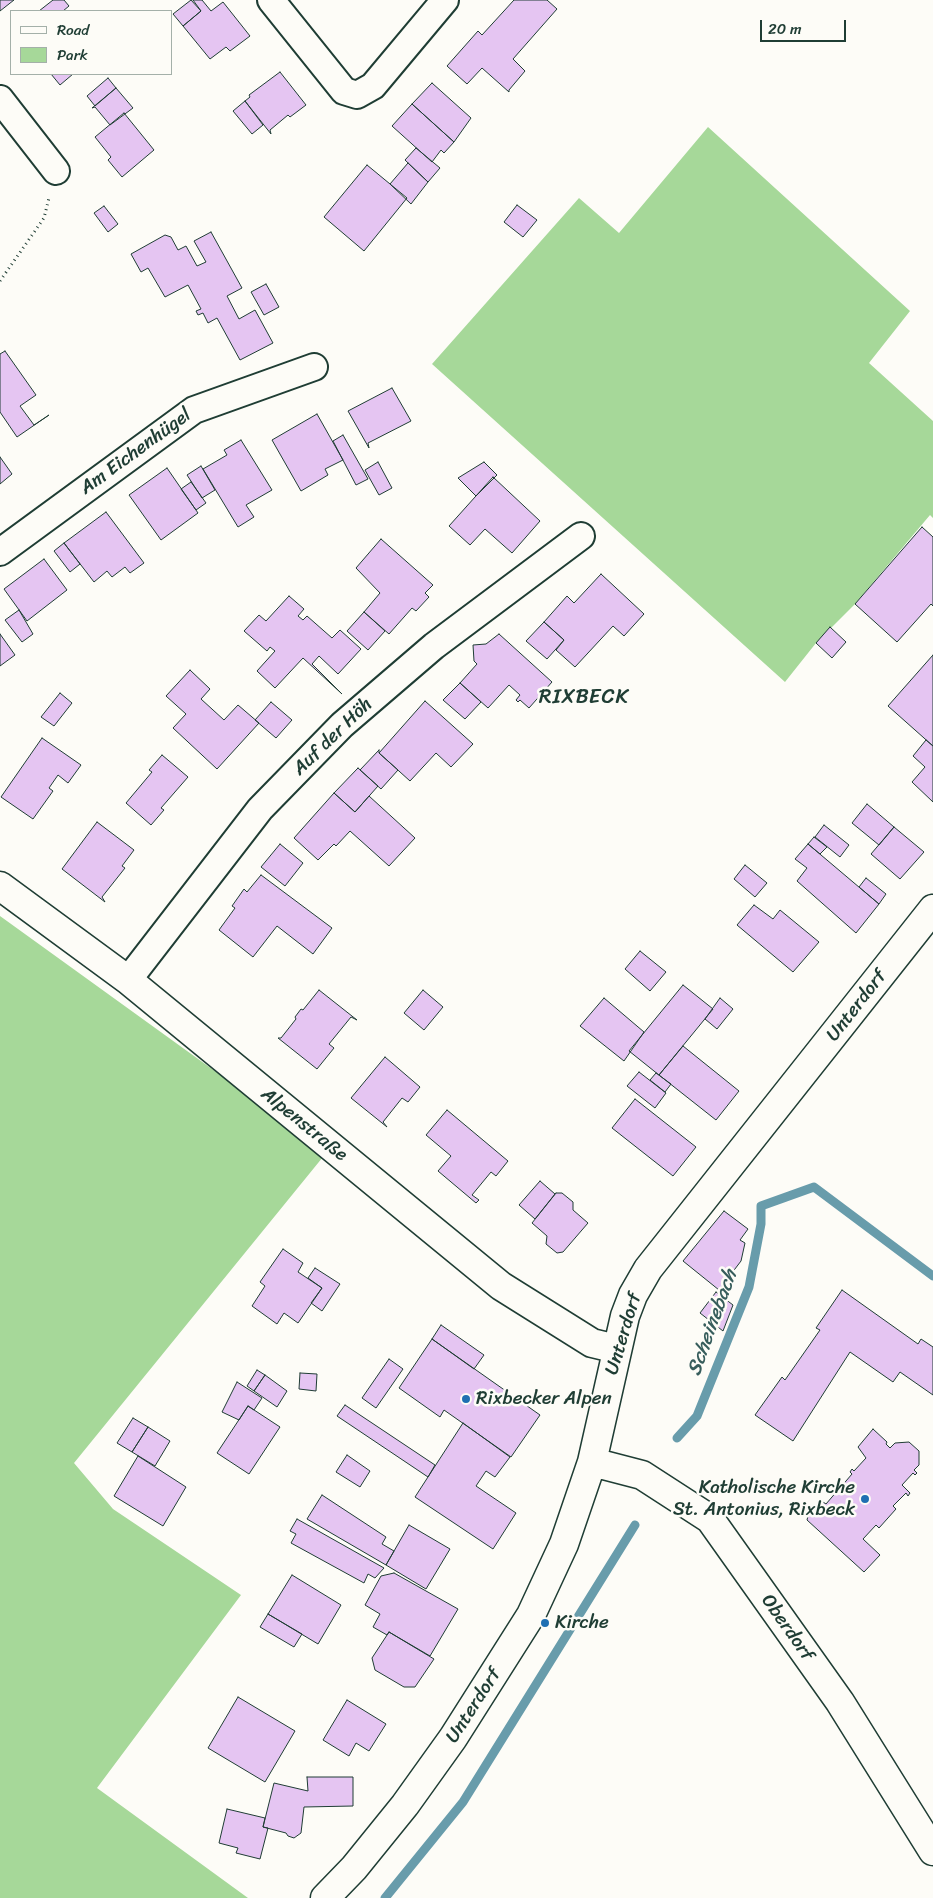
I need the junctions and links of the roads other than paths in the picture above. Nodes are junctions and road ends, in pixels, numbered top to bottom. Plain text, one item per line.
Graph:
1 (271, 0) edge
2 (445, 0) edge
3 (0, 99) edge
4 (56, 171) road end
5 (314, 367) dead end
6 (581, 536) dead end
7 (0, 552) edge
8 (0, 886) edge
9 (933, 909) edge
10 (128, 980) junction
11 (617, 1350) junction
12 (592, 1462) junction
13 (933, 1851) edge
14 (325, 1898) edge

1 - 2 street
3 - 4 street
5 - 7 street, Am Eichenhügel
6 - 10 street, Auf der Höh
8 - 10 street, Alpenstraße
9 - 11 street, Unterdorf
10 - 11 street, Alpenstraße
11 - 12 street, Unterdorf
12 - 13 street, Oberdorf
12 - 14 street, Unterdorf

